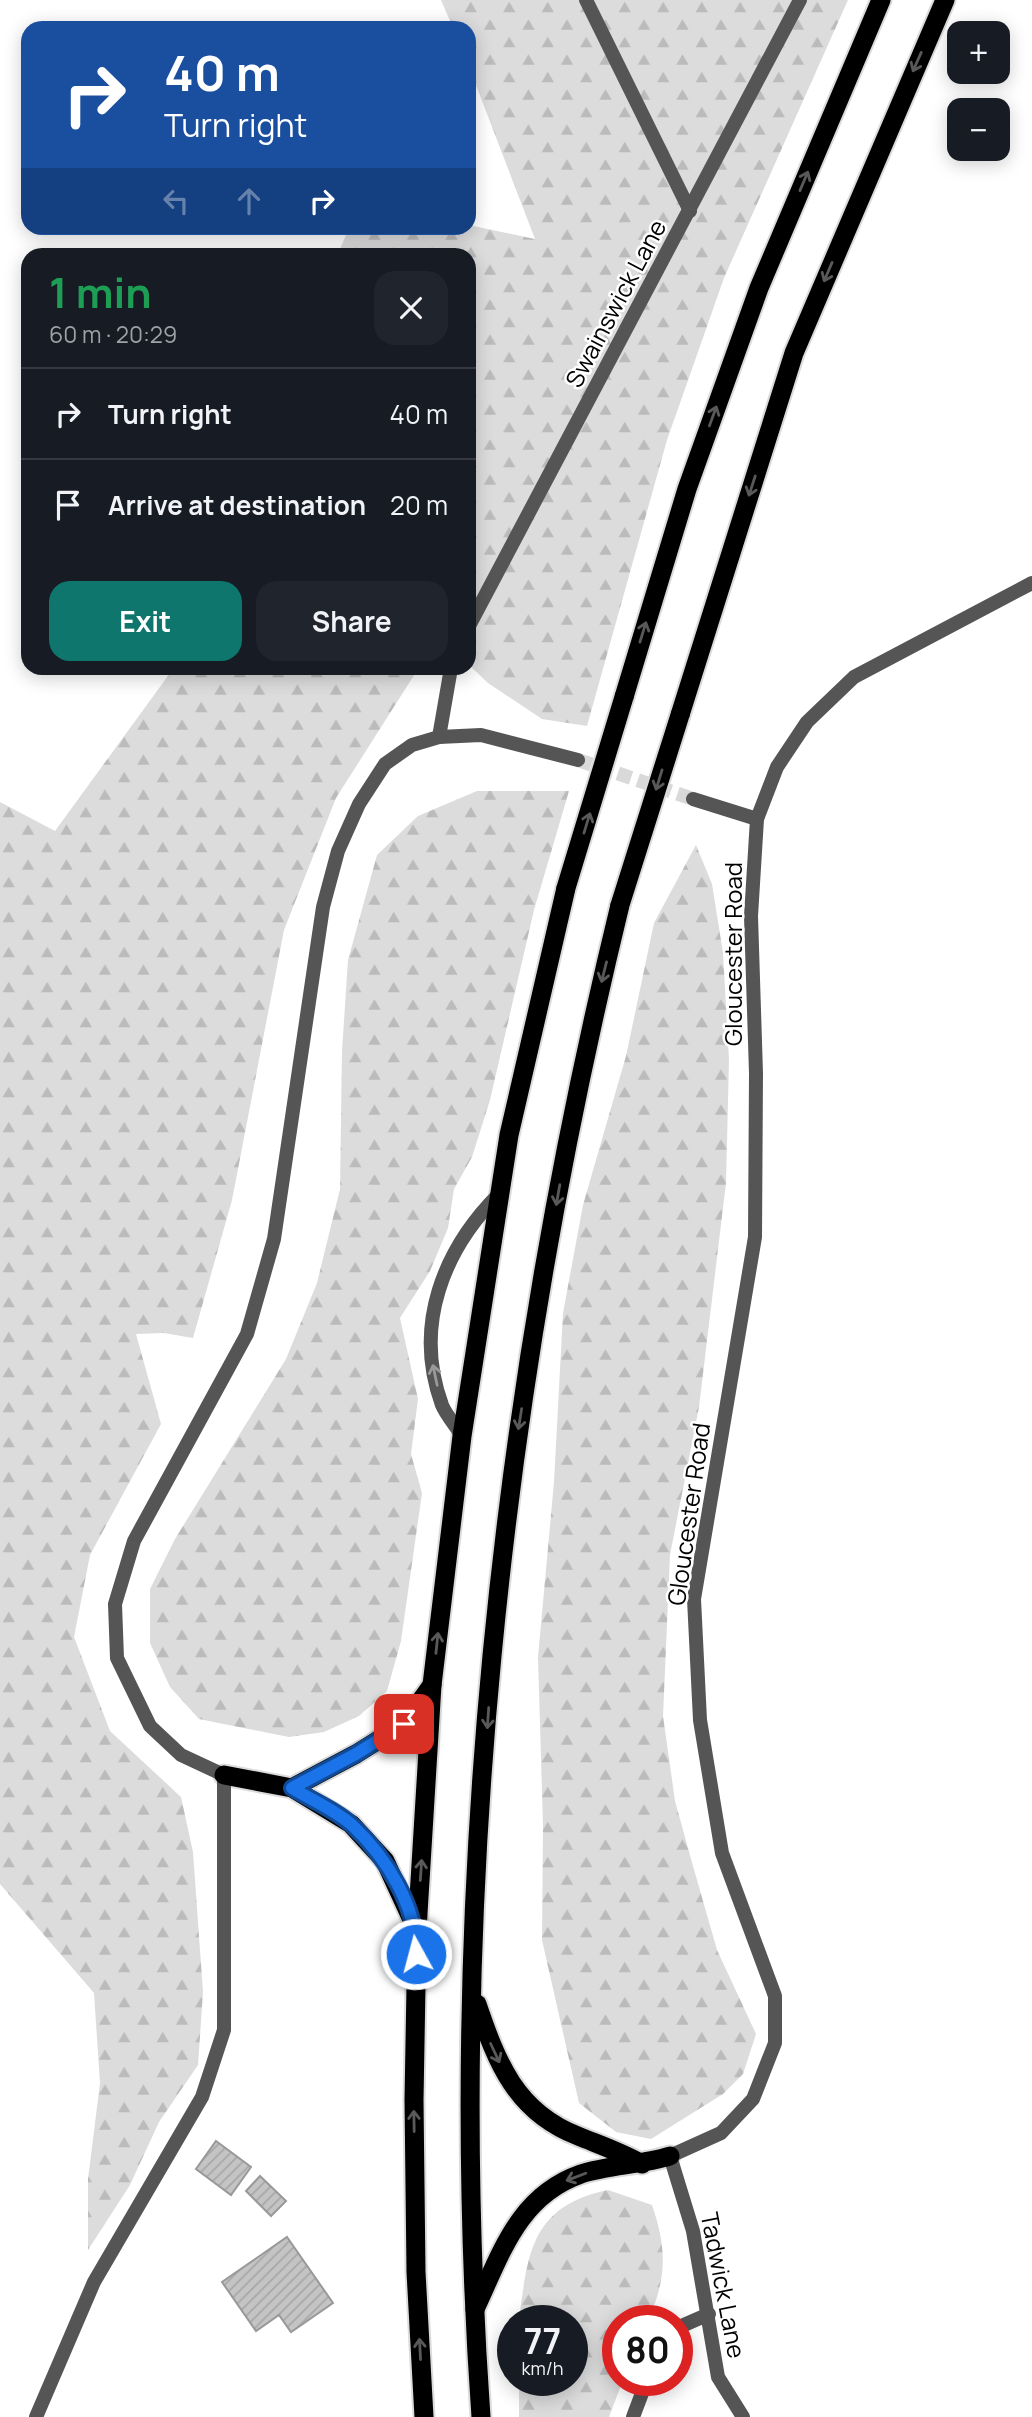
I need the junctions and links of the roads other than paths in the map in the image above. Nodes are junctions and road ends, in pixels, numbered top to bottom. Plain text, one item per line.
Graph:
1 (586, 0) edge
2 (800, 0) edge
3 (881, 0) edge
4 (944, 0) edge
5 (690, 211) junction
6 (1032, 583) edge
7 (476, 613) edge
8 (450, 675) edge
9 (439, 737) junction
10 (578, 760) tunnel mouth
11 (693, 799) tunnel mouth
12 (757, 819) junction
13 (499, 1194) junction
14 (462, 1436) junction
15 (432, 1685) junction
16 (224, 1775) junction
17 (292, 1788) junction
18 (417, 1930) junction
19 (471, 1989) junction
20 (670, 2156) junction
21 (642, 2164) junction
22 (473, 2313) junction
23 (709, 2314) junction
24 (693, 2321) edge
25 (641, 2396) edge
26 (36, 2417) edge
27 (424, 2417) edge
28 (481, 2417) edge
29 (633, 2417) edge
30 (743, 2417) edge

1 - 5 street
2 - 5 street, Swainswick Lane
13 -> 3 highway, bridge
4 -> 19 highway, bridge
5 - 7 street, Swainswick Lane
6 - 12 street, Gloucester Road
8 - 9 street
9 - 10 street
9 - 16 street
11 - 12 street
12 - 20 street, Gloucester Road
13 - 14 highway
14 -> 13 street
15 -> 14 highway
15 - 17 highway
18 -> 15 highway
16 - 17 highway
16 - 26 street
17 - 18 highway
27 -> 18 highway
19 -> 21 highway
19 - 22 highway
20 - 21 highway
20 - 23 street, Tadwick Lane
21 -> 22 highway
22 - 28 highway
23 - 24 street
23 - 30 street, Tadwick Lane
25 - 29 street

